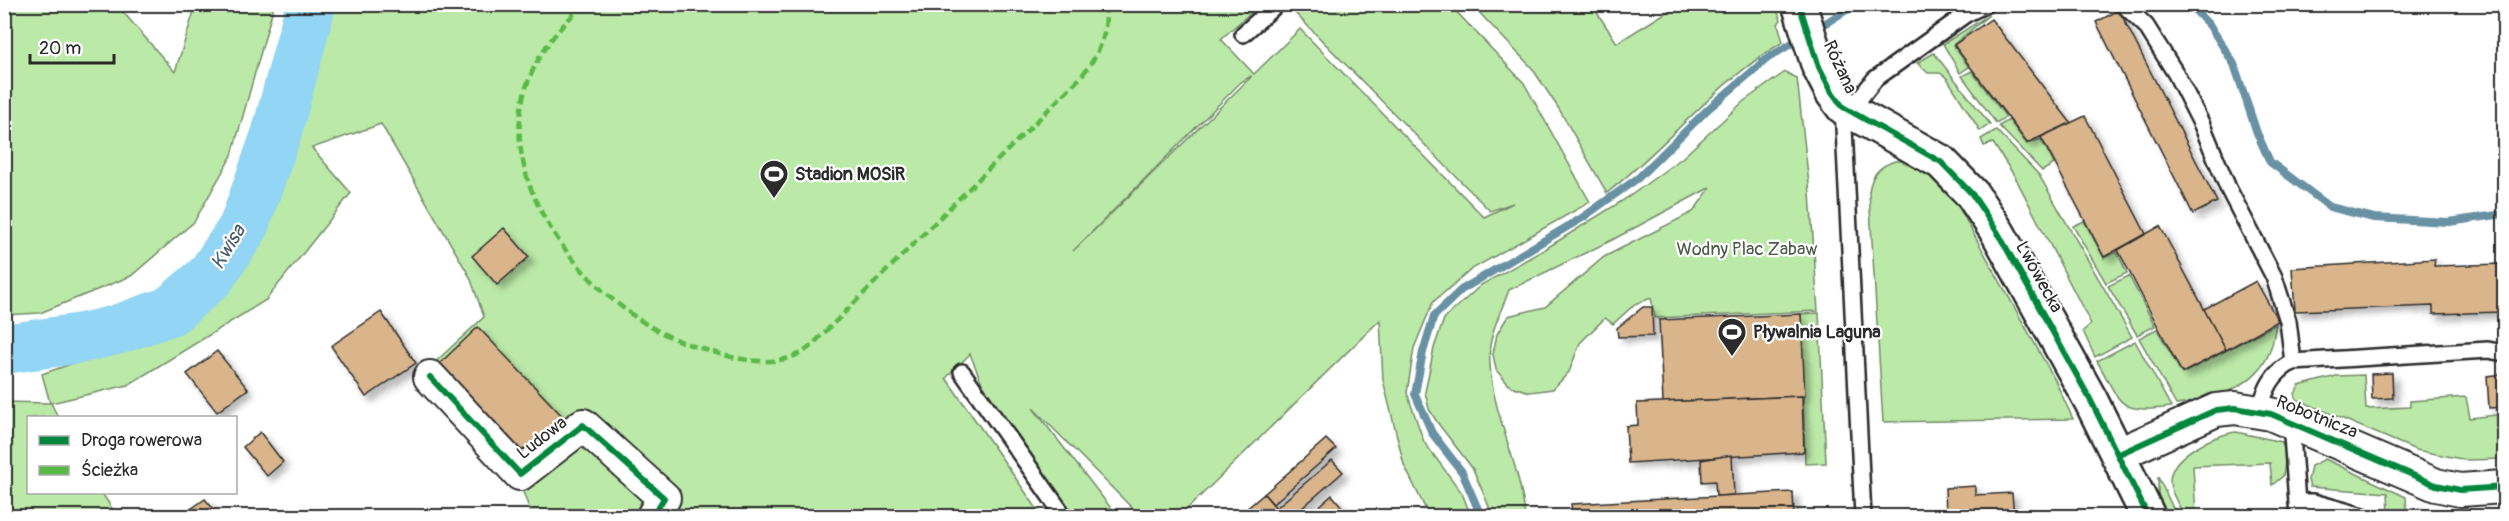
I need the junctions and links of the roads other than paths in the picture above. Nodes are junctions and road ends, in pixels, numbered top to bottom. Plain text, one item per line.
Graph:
1 (1277, 4) edge
2 (1799, 4) edge
3 (1986, 4) edge
4 (2123, 4) edge
5 (1243, 34) dead end
6 (1846, 110) junction
7 (2505, 353) edge
8 (2293, 362) junction
9 (962, 372) dead end
10 (430, 377) dead end
11 (2259, 410) junction
12 (2291, 422) junction
13 (2119, 454) junction
14 (2505, 487) edge
15 (2297, 509) edge
16 (653, 516) edge
17 (1064, 516) edge
18 (1863, 516) edge
19 (2148, 516) edge
20 (2363, 516) edge

1 - 5 lane
2 - 6 street, Różana
3 - 6 lane
4 - 8 lane
6 - 13 street, Lwówecka
6 - 18 lane, Różana
7 - 8 lane
8 - 11 lane
9 - 17 lane
10 - 16 street, Ludowa
11 - 12 street, Robotnicza
11 - 13 street, Robotnicza
12 - 14 street, Robotnicza
12 - 15 lane
13 - 19 street, Lwówecka
15 - 20 lane

